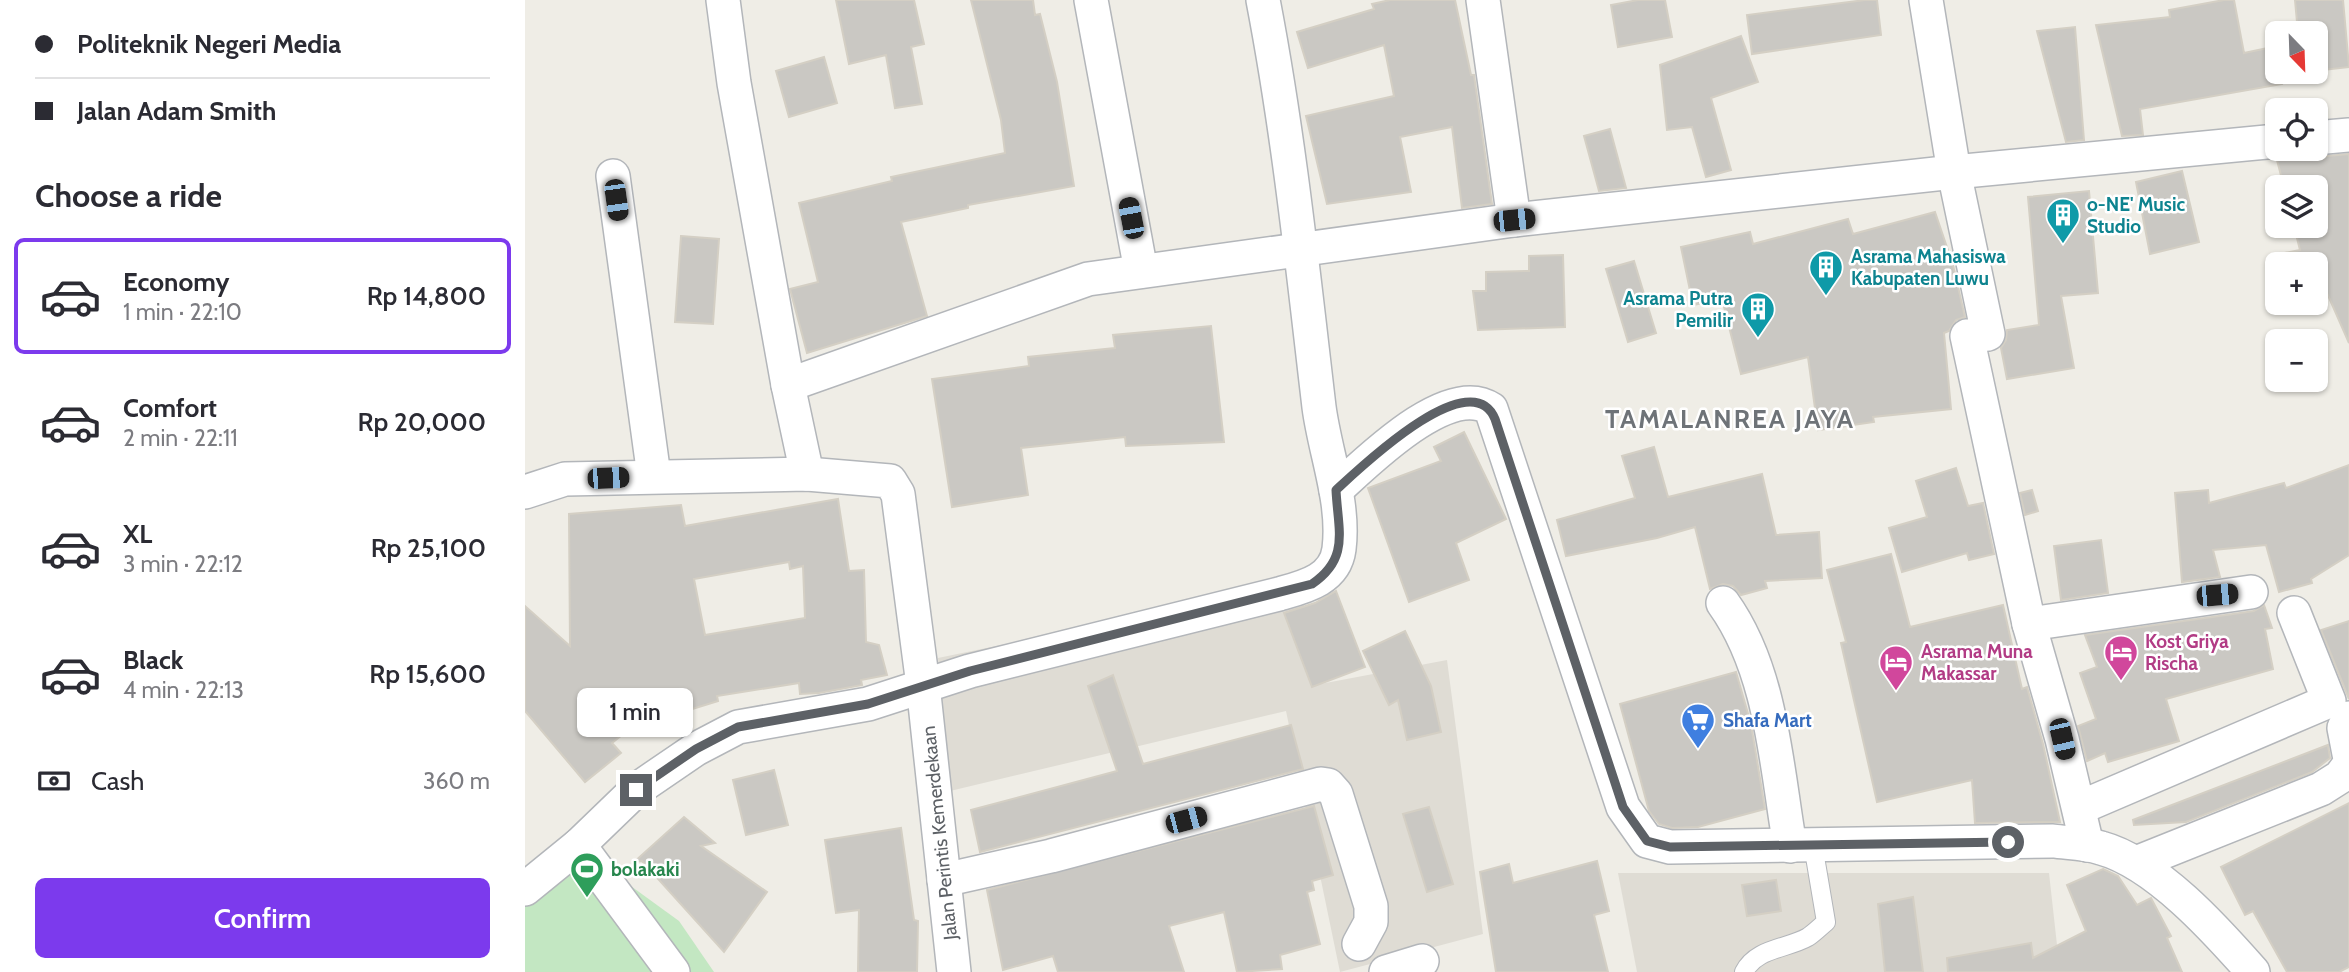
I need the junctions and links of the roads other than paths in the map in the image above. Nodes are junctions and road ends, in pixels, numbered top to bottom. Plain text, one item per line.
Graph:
1 (723, 0) edge
2 (1091, 0) edge
3 (1263, 0) edge
4 (1483, 0) edge
5 (1926, 0) edge
6 (2349, 135) edge
7 (2328, 137) edge
8 (2265, 142) edge
9 (1954, 172) junction
10 (613, 176) dead end
11 (1514, 220) junction
12 (1303, 249) junction
13 (1141, 271) junction
14 (788, 385) junction
15 (807, 474) junction
16 (653, 476) junction
17 (1336, 490) junction
18 (525, 492) edge
19 (2251, 592) dead end
20 (1723, 603) dead end
21 (2294, 613) dead end
22 (2029, 624) junction
23 (923, 685) junction
24 (2349, 718) edge
25 (2349, 754) edge
26 (2349, 765) edge
27 (2079, 808) junction
28 (579, 845) junction
29 (2087, 845) junction
30 (1802, 846) junction
31 (2136, 863) junction
32 (944, 880) junction
33 (525, 889) edge
34 (1359, 944) dead end
35 (1422, 961) dead end
36 (673, 972) edge
37 (954, 972) edge
38 (1386, 972) edge
39 (1744, 972) edge
40 (2253, 972) edge

1 - 14 street
2 - 13 street
3 - 12 street
4 - 11 street
5 - 9 street
6 - 7 street
8 - 9 street
9 - 11 street
9 - 22 street
10 - 16 street
11 - 12 street
12 - 13 street
12 - 17 street
13 - 14 street
14 - 15 street
15 - 16 street
15 - 23 street, Jalan Perintis Kemerdekaan
16 - 18 street
17 - 23 street
17 - 30 street
19 - 22 street
20 - 30 street
21 - 27 street
22 - 27 street
23 - 28 street
23 - 32 street, Jalan Perintis Kemerdekaan
24 - 25 street
26 - 31 street
27 - 29 street
28 - 33 street
28 - 36 street
29 - 30 street
29 - 31 street
30 - 39 lane
31 - 40 street
32 - 34 street
32 - 37 street, Jalan Perintis Kemerdekaan
35 - 38 street

